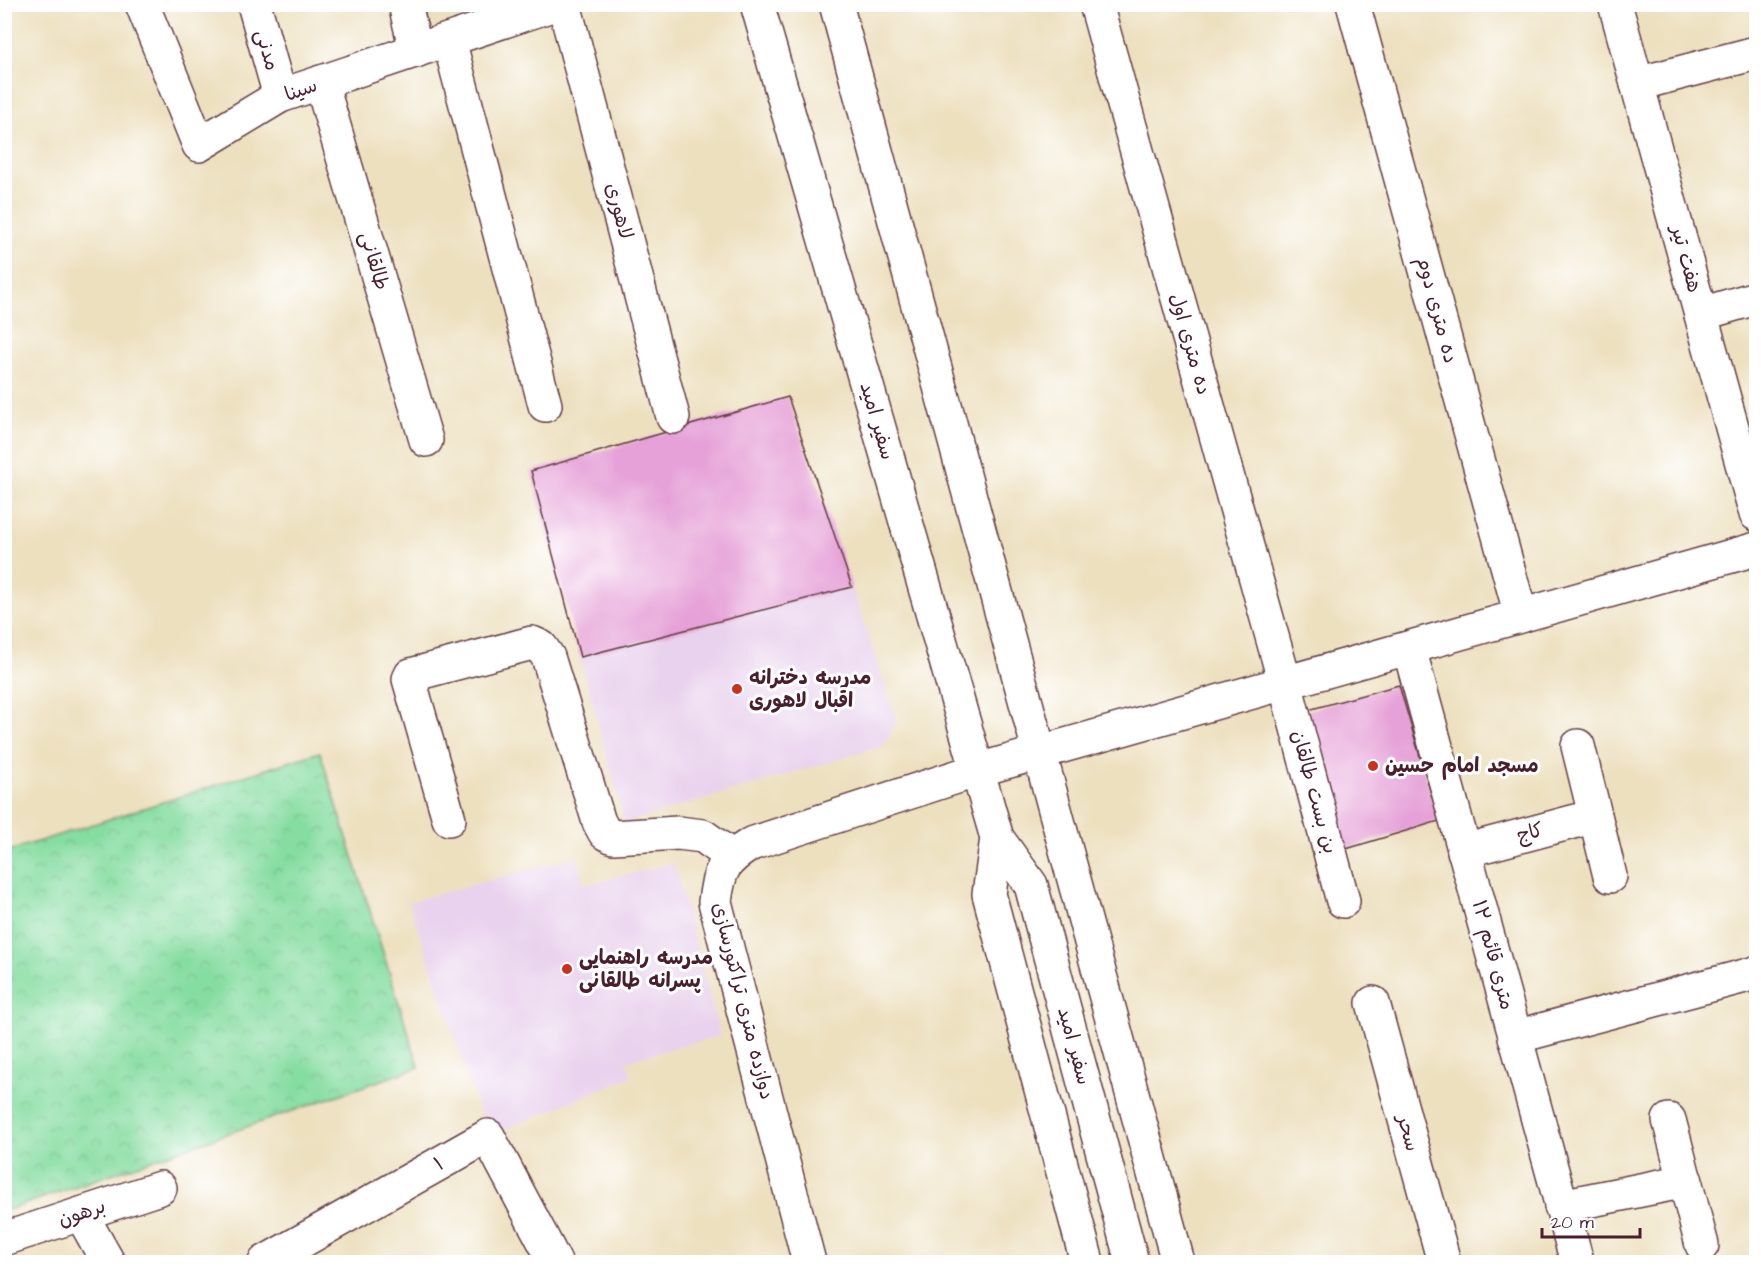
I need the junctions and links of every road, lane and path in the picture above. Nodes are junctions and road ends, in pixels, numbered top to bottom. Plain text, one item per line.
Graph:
1 (142, 4) edge
2 (254, 4) edge
3 (405, 4) edge
4 (555, 4) edge
5 (564, 4) edge
6 (757, 4) edge
7 (836, 4) edge
8 (1096, 4) edge
9 (1353, 4) edge
10 (1615, 4) edge
11 (449, 40) junction
12 (416, 51) junction
13 (1756, 53) edge
14 (321, 82) junction
15 (1637, 84) junction
16 (280, 96) junction
17 (1756, 298) edge
18 (1701, 314) junction
19 (545, 405) dead end
20 (673, 417) dead end
21 (426, 440) dead end
22 (1756, 514) edge
23 (1756, 549) edge
24 (1521, 616) junction
25 (1409, 648) junction
26 (1285, 683) junction
27 (1578, 746) dead end
28 (1038, 753) junction
29 (978, 770) junction
30 (1595, 816) junction
31 (449, 819) dead end
32 (997, 838) junction
33 (1464, 850) junction
34 (731, 856) junction
35 (1610, 876) dead end
36 (1343, 901) dead end
37 (1756, 973) edge
38 (1373, 1003) dead end
39 (1515, 1037) junction
40 (1669, 1120) dead end
41 (1686, 1181) junction
42 (160, 1188) dead end
43 (1561, 1206) junction
44 (81, 1214) junction
45 (4, 1239) edge
46 (1702, 1245) dead end
47 (108, 1263) edge
48 (265, 1263) edge
49 (555, 1263) edge
50 (809, 1263) edge
51 (1087, 1263) edge
52 (1132, 1263) edge
53 (1178, 1263) edge
54 (1444, 1263) edge
55 (1577, 1263) edge

1 - 16 street, سینا
2 - 16 street, مدنی
3 - 12 street
4 - 11 street, سینا
5 - 20 street, لاهوری
6 - 29 street, سفیر امید
7 - 28 street
8 - 26 street, ده متری اول
9 - 24 street, ده متری دوم
10 - 15 street, هفت تیر
11 - 12 street, سینا
11 - 19 street
12 - 14 street, سینا
13 - 15 street
14 - 16 street, سینا
14 - 21 street, طالقانی
15 - 18 street, هفت تیر
17 - 18 street
18 - 22 street, هفت تیر
23 - 24 street
24 - 25 street
25 - 26 street
25 - 33 street, ۱۲ متری قائم
26 - 28 street
26 - 36 street, بن بست طالقان
27 - 30 street
28 - 29 street
28 - 53 street
29 - 32 street, سفیر امید
29 - 34 street
30 - 33 street, کاج
30 - 35 street
31 - 34 street
32 - 51 street, سفیر امید
32 - 52 street, سفیر امید
33 - 39 street, ۱۲ متری قائم
34 - 50 street, دوازده متری تراکتورسازی
37 - 39 street
38 - 54 street, سحر
39 - 43 street, ۱۲ متری قائم
40 - 41 street
41 - 43 street
41 - 46 street
42 - 44 street, برهون
43 - 55 street, ۱۲ متری قائم
44 - 45 street, برهون
44 - 47 street
48 - 49 street, ‍۱

